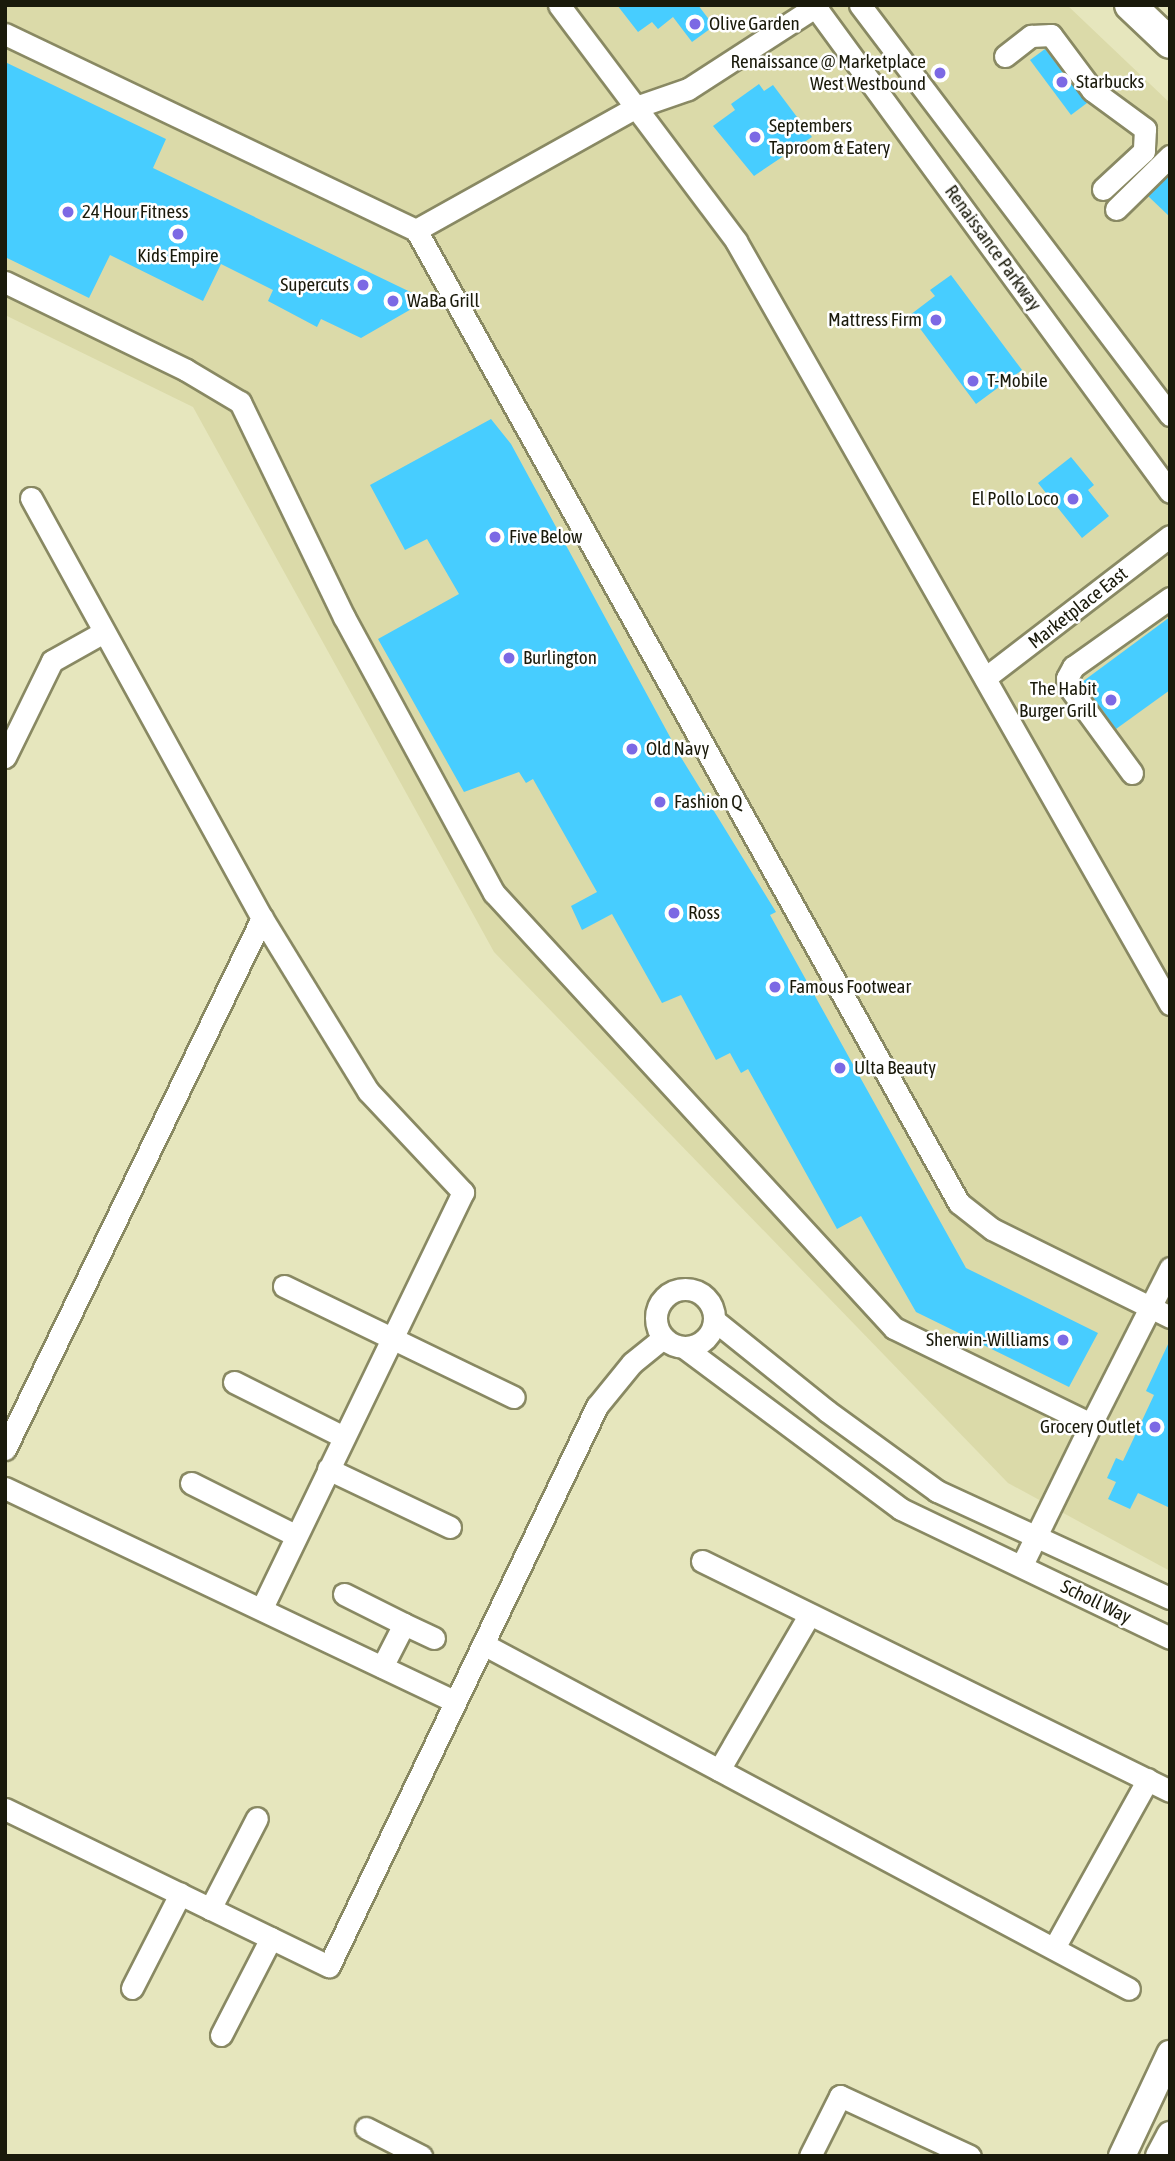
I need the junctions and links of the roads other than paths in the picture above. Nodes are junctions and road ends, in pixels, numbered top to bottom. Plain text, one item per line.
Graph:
1 (559, 5) edge
2 (860, 5) edge
3 (1130, 5) edge
4 (816, 6) edge
5 (5, 33) edge
6 (1170, 43) edge
7 (1005, 56) dead end
8 (636, 107) junction
9 (1170, 156) edge
10 (1103, 189) dead end
11 (1116, 209) dead end
12 (416, 230) junction
13 (5, 282) edge
14 (1170, 415) edge
15 (1170, 492) edge
16 (31, 499) dead end
17 (1170, 536) edge
18 (1170, 598) edge
19 (102, 633) junction
20 (985, 678) junction
21 (5, 757) edge
22 (1132, 773) dead end
23 (262, 918) junction
24 (1170, 1004) edge
25 (1170, 1268) edge
26 (284, 1286) dead end
27 (1160, 1312) edge
28 (714, 1320) junction
29 (392, 1338) junction
30 (663, 1338) junction
31 (685, 1348) junction
32 (786, 1378) junction
33 (234, 1382) dead end
34 (514, 1397) dead end
35 (760, 1406) junction
36 (1091, 1424) junction
37 (344, 1437) junction
38 (5, 1448) edge
39 (328, 1469) junction
40 (191, 1483) dead end
41 (5, 1488) edge
42 (450, 1527) dead end
43 (1038, 1534) junction
44 (295, 1535) junction
45 (702, 1562) dead end
46 (1022, 1565) junction
47 (344, 1594) dead end
48 (1170, 1598) edge
49 (261, 1609) junction
50 (808, 1617) junction
51 (404, 1624) junction
52 (434, 1638) dead end
53 (1170, 1638) edge
54 (483, 1644) junction
55 (382, 1667) junction
56 (455, 1702) junction
57 (719, 1770) junction
58 (1148, 1779) junction
59 (1170, 1791) edge
60 (5, 1809) edge
61 (257, 1818) dead end
62 (180, 1894) junction
63 (210, 1909) junction
64 (271, 1938) junction
65 (1054, 1948) junction
66 (132, 1988) dead end
67 (1129, 1989) dead end
68 (221, 2035) dead end
69 (1170, 2054) edge
70 (366, 2129) dead end
71 (1170, 2135) edge
72 (421, 2156) edge
73 (810, 2156) edge
74 (970, 2156) edge
75 (1122, 2156) edge
76 (1159, 2156) edge

1 - 8 street
2 - 14 street, Renaissance Parkway
3 - 6 highway
4 - 8 street
4 - 15 street, Renaissance Parkway
5 - 12 street
7 - 10 street
8 - 12 street
8 - 20 street
9 - 11 street
12 - 27 street
13 - 36 street
16 - 19 street
17 - 20 street, Marketplace East
18 - 22 street
19 - 21 street
19 - 23 street
20 - 24 street
23 - 29 street
23 - 38 street
25 - 27 street
26 - 29 street
27 - 36 street
28 - 30 street
28 - 31 street
28 - 32 street, Scholl Way
29 - 34 street
29 - 37 street
30 - 31 street
30 - 54 street
31 - 35 street, Scholl Way
32 - 35 street
32 - 43 street, Scholl Way
33 - 37 street
35 - 46 street, Scholl Way
36 - 43 street
37 - 39 street
39 - 42 street
39 - 44 street
40 - 44 street
41 - 49 street
43 - 46 street
43 - 48 street, Scholl Way
44 - 49 street
45 - 50 street
46 - 53 street, Scholl Way
47 - 51 street
49 - 55 street
50 - 57 street
50 - 58 street
51 - 52 street
51 - 55 street
54 - 56 street
54 - 57 street
55 - 56 street
56 - 64 street
57 - 65 street
58 - 59 street
58 - 65 street
60 - 62 street
61 - 63 street
62 - 63 street
62 - 66 street
63 - 64 street
64 - 68 street
65 - 67 street
69 - 75 main road
70 - 72 street
71 - 76 main road
73 - 74 street

